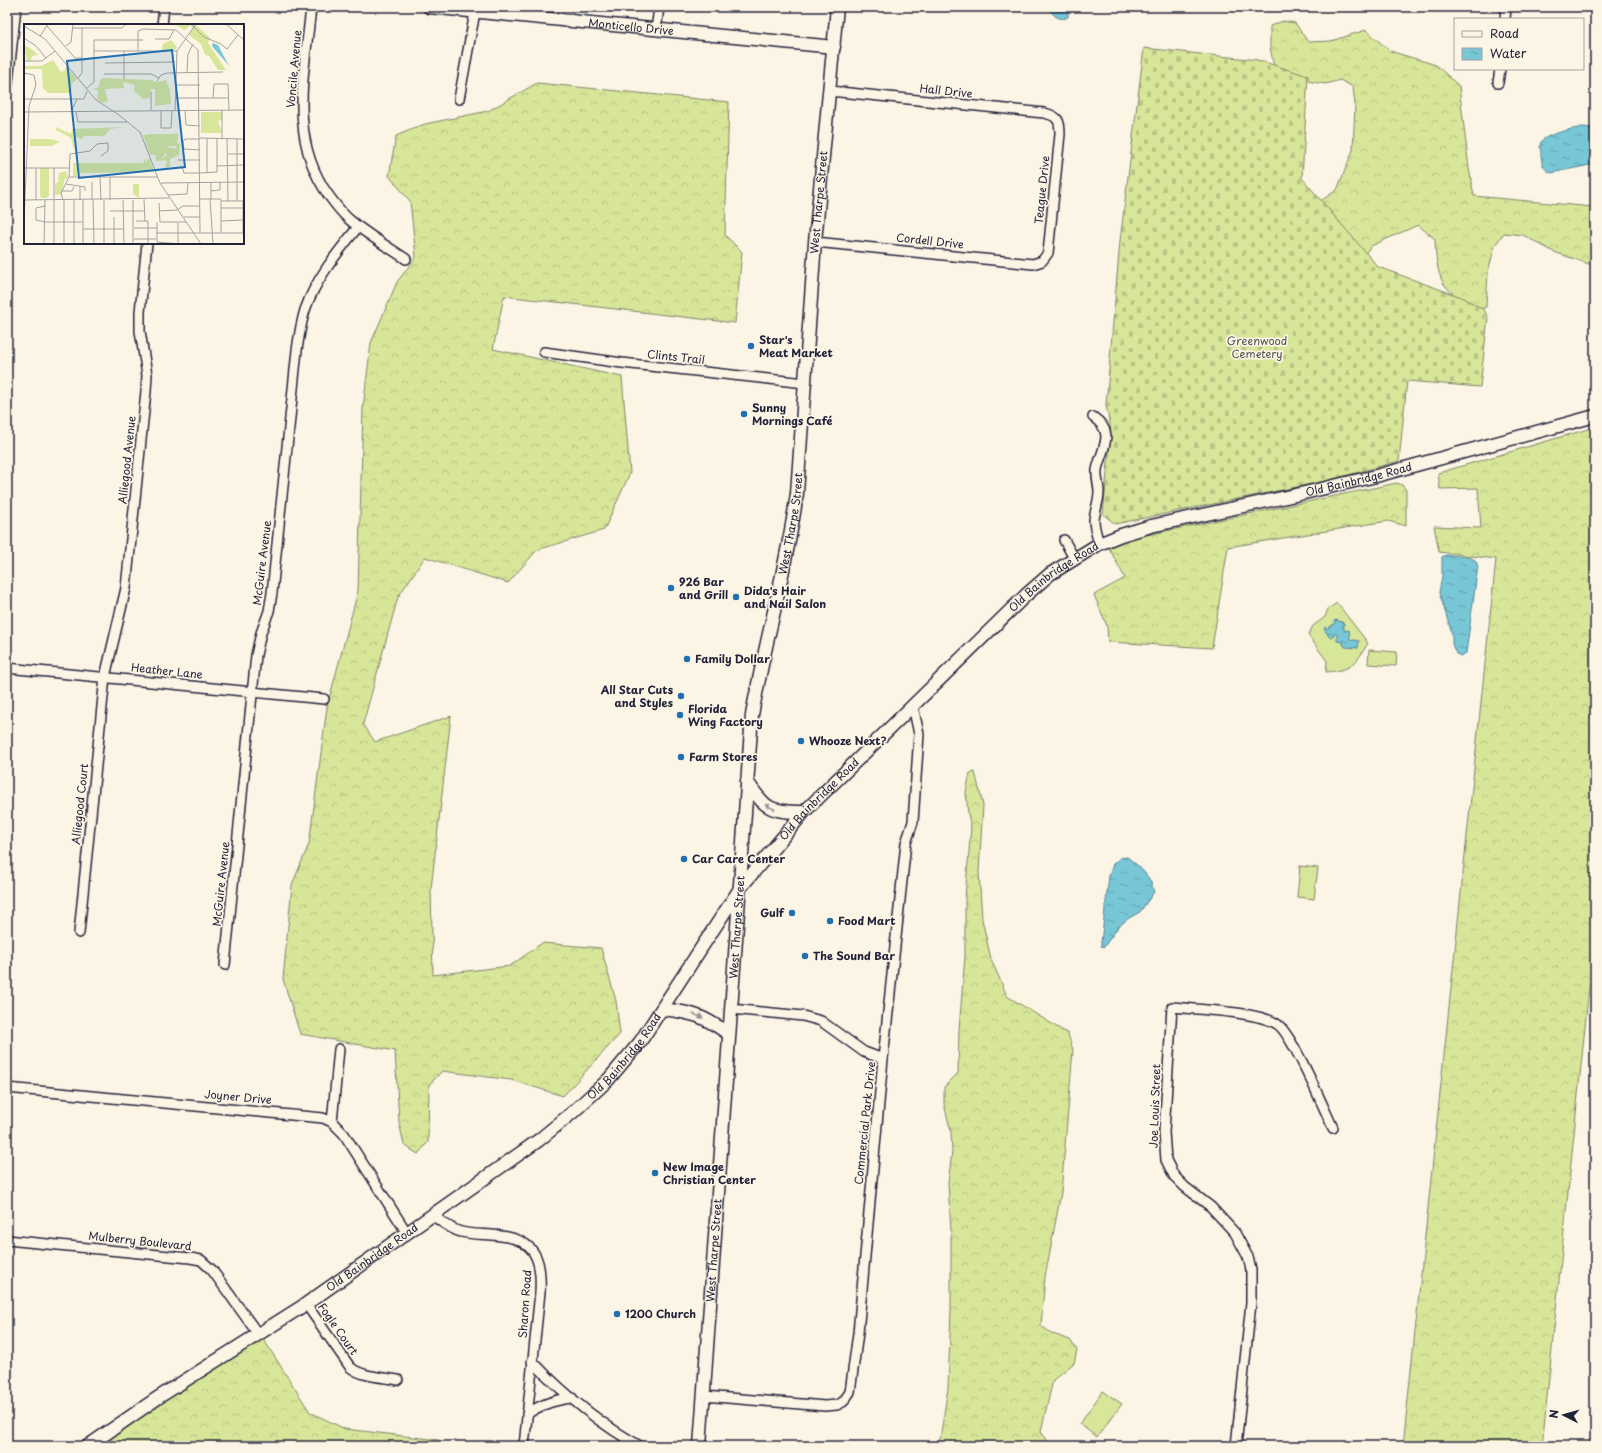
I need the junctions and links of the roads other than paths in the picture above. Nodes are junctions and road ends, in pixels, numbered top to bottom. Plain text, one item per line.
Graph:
1 (16, 7) edge
2 (164, 7) edge
3 (312, 7) edge
4 (429, 7) edge
5 (659, 7) edge
6 (837, 7) edge
7 (1506, 7) edge
8 (476, 10) edge
9 (1505, 18) edge
10 (162, 24) edge
11 (656, 30) junction
12 (834, 47) junction
13 (1500, 70) edge
14 (1498, 83) dead end
15 (7, 91) edge
16 (830, 91) junction
17 (459, 99) dead end
18 (1058, 120) joint
19 (358, 226) junction
20 (816, 242) junction
21 (147, 244) edge
22 (406, 259) dead end
23 (1042, 261) joint
24 (544, 352) dead end
25 (806, 383) junction
26 (1595, 416) edge
27 (1093, 417) dead end
28 (1064, 540) dead end
29 (1099, 544) junction
30 (1074, 558) junction
31 (7, 668) edge
32 (105, 677) junction
33 (253, 692) junction
34 (324, 699) dead end
35 (913, 706) junction
36 (746, 781) junction
37 (804, 812) junction
38 (741, 887) junction
39 (78, 933) dead end
40 (225, 965) dead end
41 (663, 1009) junction
42 (731, 1009) junction
43 (730, 1034) junction
44 (339, 1049) dead end
45 (883, 1059) junction
46 (7, 1088) edge
47 (332, 1122) junction
48 (1333, 1128) dead end
49 (432, 1215) junction
50 (407, 1233) junction
51 (7, 1240) edge
52 (306, 1304) junction
53 (258, 1334) junction
54 (532, 1361) junction
55 (398, 1380) dead end
56 (704, 1396) junction
57 (572, 1398) junction
58 (527, 1414) junction
59 (88, 1446) edge
60 (524, 1446) edge
61 (640, 1446) edge
62 (700, 1446) edge
63 (1236, 1446) edge

1 - 15 street
2 - 10 street
3 - 19 street, Voncile Avenue
4 - 8 main road, Monticello Drive
5 - 11 street
6 - 12 main road, West Tharpe Street
7 - 9 street
8 - 11 main road, Monticello Drive
8 - 17 street
11 - 12 main road, Monticello Drive
12 - 16 main road, West Tharpe Street
13 - 14 street
16 - 18 street, Hall Drive
16 - 20 main road, West Tharpe Street
18 - 23 street, Teague Drive
19 - 22 street, Voncile Avenue
19 - 33 street, McGuire Avenue
20 - 23 street, Cordell Drive
20 - 25 main road, West Tharpe Street
21 - 32 street, Alliegood Avenue
24 - 25 street, Clints Trail
25 - 36 main road, West Tharpe Street
26 - 29 main road, Old Bainbridge Road
27 - 29 street
28 - 30 street
29 - 30 main road, Old Bainbridge Road
30 - 35 main road, Old Bainbridge Road
31 - 32 street, Heather Lane
32 - 33 street, Heather Lane
32 - 39 street, Alliegood Court
33 - 34 street, Heather Lane
33 - 40 street, McGuire Avenue
35 - 37 main road, Old Bainbridge Road
35 - 45 street, Commercial Park Drive
37 -> 36 main road
36 - 38 main road, West Tharpe Street
37 - 38 main road, Old Bainbridge Road
38 - 41 main road, Old Bainbridge Road
38 - 42 main road, West Tharpe Street
41 -> 43 main road
41 - 49 main road, Old Bainbridge Road
42 - 43 main road, West Tharpe Street
42 - 45 street
43 - 56 main road, West Tharpe Street
44 - 47 street
45 - 56 street, Commercial Park Drive
46 - 47 street, Joyner Drive
47 - 50 street, Joyner Drive
48 - 63 street, Joe Louis Street
49 - 50 main road, Old Bainbridge Road
49 - 54 street, Sharon Road
50 - 52 main road, Old Bainbridge Road
51 - 53 street, Mulberry Boulevard
52 - 53 main road, Old Bainbridge Road
52 - 55 street, Fogle Court
53 - 59 main road, Old Bainbridge Road
54 - 57 street
54 - 58 street, Sharon Road
56 - 62 main road, West Tharpe Street
57 - 58 street
57 - 61 street
58 - 60 street, Sharon Road

